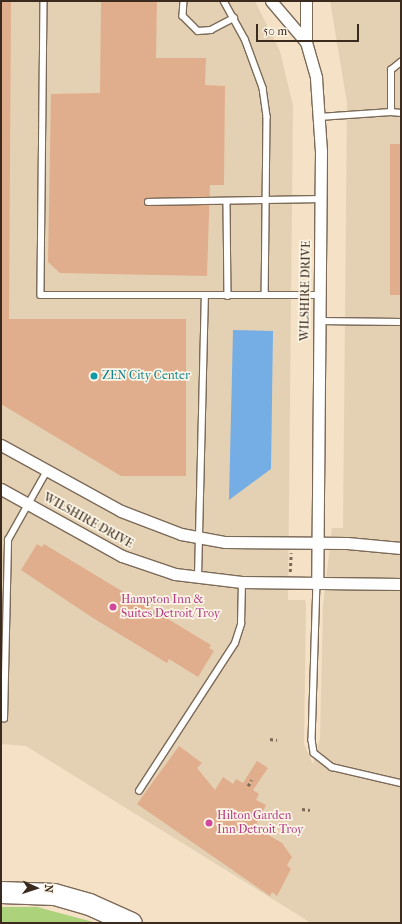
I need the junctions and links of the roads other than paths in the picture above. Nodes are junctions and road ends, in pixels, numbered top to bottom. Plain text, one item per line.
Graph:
1 (44, 1) edge
2 (184, 1) edge
3 (224, 1) edge
4 (271, 1) edge
5 (306, 1) edge
6 (234, 18) junction
7 (306, 42) junction
8 (401, 62) edge
9 (391, 112) junction
10 (401, 112) edge
11 (320, 117) junction
12 (267, 198) junction
13 (320, 199) junction
14 (148, 202) dead end
15 (227, 203) junction
16 (265, 294) junction
17 (319, 295) junction
18 (205, 296) junction
19 (228, 296) junction
20 (319, 322) junction
21 (401, 322) edge
22 (1, 445) edge
23 (48, 468) junction
24 (1, 489) edge
25 (29, 503) junction
26 (199, 538) junction
27 (316, 543) junction
28 (401, 548) edge
29 (198, 579) junction
30 (242, 582) junction
31 (317, 582) junction
32 (401, 584) edge
33 (4, 719) dead end
34 (401, 783) edge
35 (139, 791) dead end
36 (1, 892) edge
37 (131, 923) edge

1 - 18 lane
2 - 6 lane
3 - 6 lane
4 - 7 street, WILSHIRE DRIVE
5 - 7 street, WILSHIRE DRIVE
6 - 12 lane
7 - 11 street, WILSHIRE DRIVE
8 - 9 lane
9 - 10 lane
9 - 11 lane
11 - 13 street, WILSHIRE DRIVE
12 - 13 lane
12 - 15 lane
12 - 16 lane
13 - 17 street, WILSHIRE DRIVE
14 - 15 lane
15 - 19 lane
16 - 17 lane
16 - 19 lane
17 - 20 street, WILSHIRE DRIVE
18 - 19 lane
18 - 26 lane
20 - 21 lane
20 - 27 street, WILSHIRE DRIVE
22 - 23 street, WILSHIRE DRIVE
23 - 25 lane
23 - 26 street, WILSHIRE DRIVE
24 - 25 street, WILSHIRE DRIVE
25 - 29 street, WILSHIRE DRIVE
25 - 33 lane
26 - 27 street, WILSHIRE DRIVE
26 - 29 lane
27 - 28 street
27 - 31 street, WILSHIRE DRIVE
29 - 30 street, WILSHIRE DRIVE
30 - 31 street, WILSHIRE DRIVE
30 - 35 lane
31 - 32 street
31 - 34 lane
36 - 37 highway

